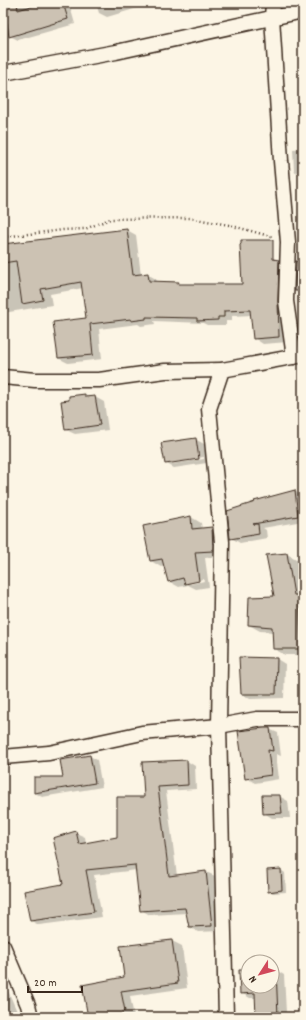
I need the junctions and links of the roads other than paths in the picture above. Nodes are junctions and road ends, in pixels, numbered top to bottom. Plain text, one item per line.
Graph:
1 (273, 3) edge
2 (303, 11) edge
3 (272, 17) junction
4 (3, 78) edge
5 (298, 356) edge
6 (222, 370) junction
7 (3, 377) edge
8 (303, 719) edge
9 (219, 726) junction
10 (3, 757) edge
11 (3, 946) edge
12 (31, 1017) edge
13 (226, 1017) edge

1 - 3 street
2 - 3 street
3 - 4 street
3 - 5 street
5 - 6 street
6 - 7 street
6 - 9 street
8 - 9 street
9 - 10 street
9 - 13 street
11 - 12 street

